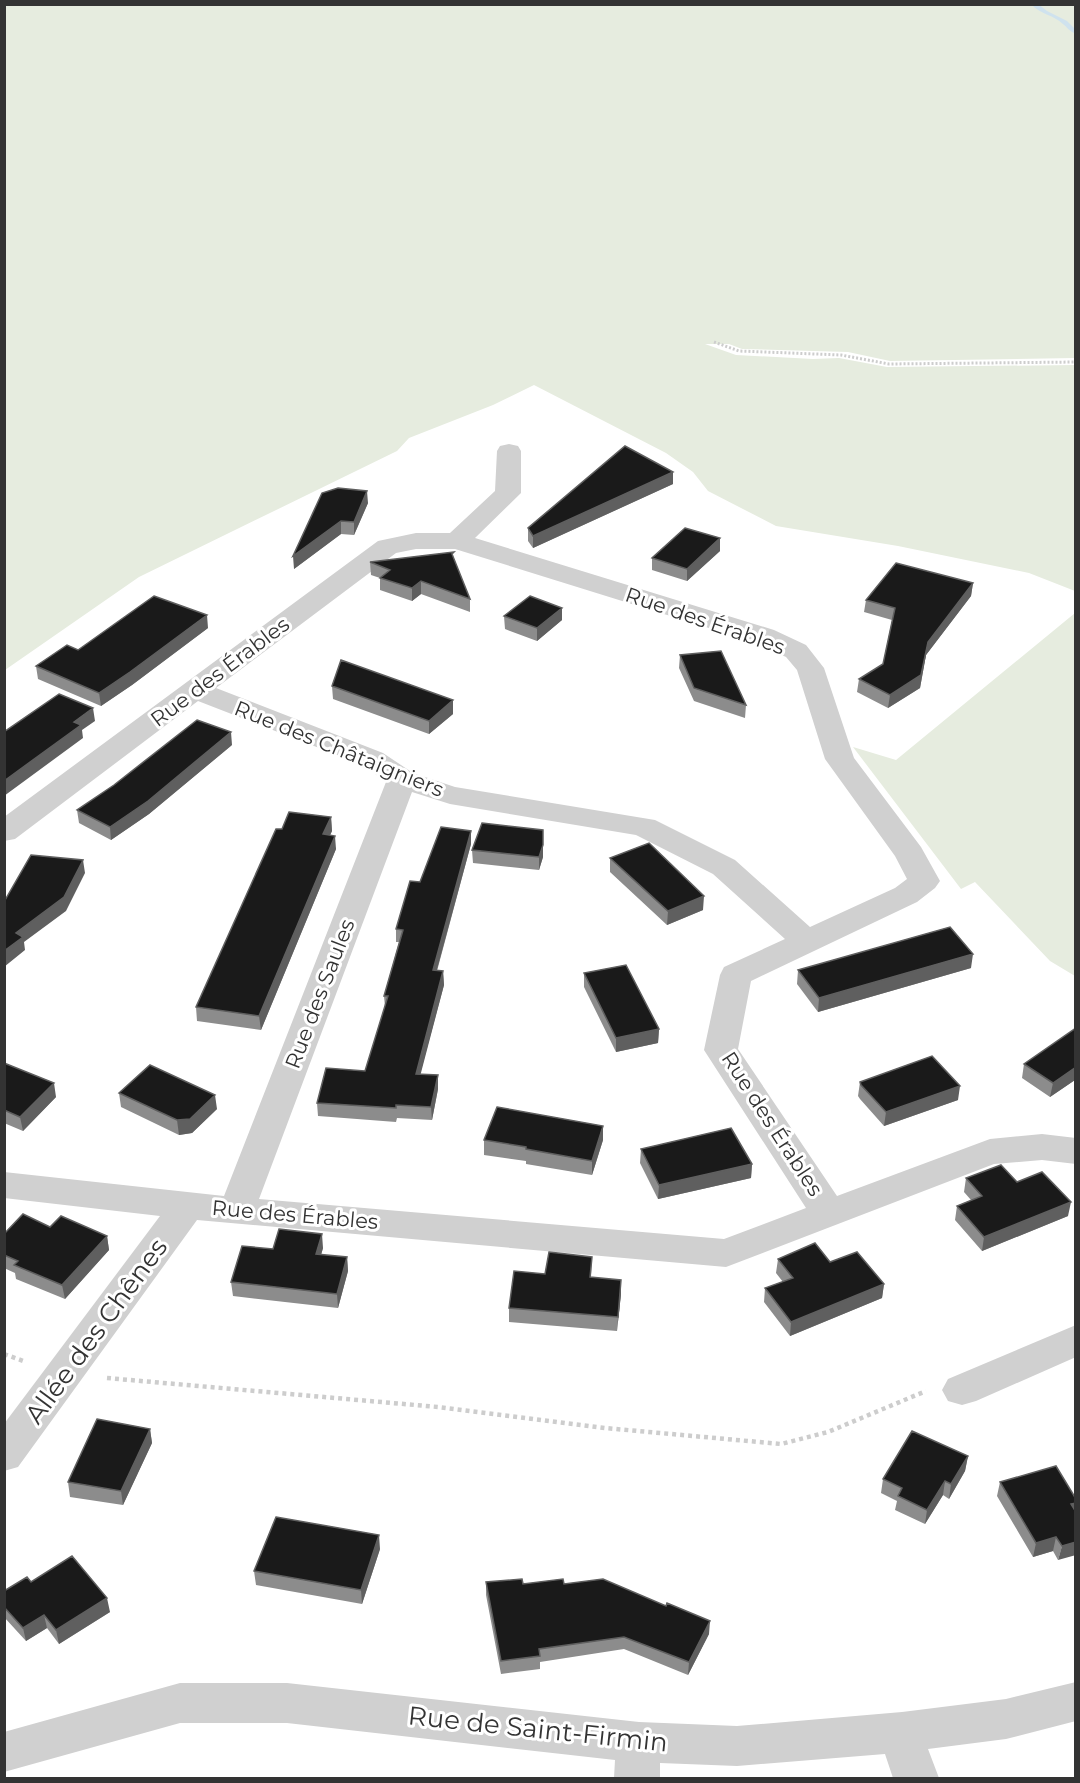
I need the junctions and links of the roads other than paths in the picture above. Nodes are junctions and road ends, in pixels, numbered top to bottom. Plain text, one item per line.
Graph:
1 (509, 451) dead end
2 (457, 541) junction
3 (195, 690) junction
4 (402, 778) junction
5 (4, 832) edge
6 (806, 941) junction
7 (1076, 1151) edge
8 (4, 1185) edge
9 (188, 1206) junction
10 (237, 1210) junction
11 (829, 1213) junction
12 (1076, 1340) edge
13 (962, 1390) road end
14 (4, 1455) edge
15 (1076, 1701) edge
16 (902, 1732) junction
17 (4, 1752) edge
18 (638, 1760) edge
19 (916, 1779) edge

1 - 2 street
2 - 3 street, Rue des Érables
2 - 6 street, Rue des Érables
3 - 4 street, Rue des Châtaigniers
3 - 5 street, Rue des Érables
4 - 6 street, Rue des Châtaigniers
4 - 10 street, Rue des Saules
6 - 11 street, Rue des Érables
7 - 11 street, Rue des Érables
8 - 9 street, Rue des Érables
9 - 10 street, Rue des Érables
9 - 14 street, Allée des Chênes
10 - 11 street, Rue des Érables
12 - 13 street
15 - 16 street, Rue de Saint-Firmin
16 - 18 street, Rue de Saint-Firmin
16 - 19 street
17 - 18 street, Rue de Saint-Firmin

